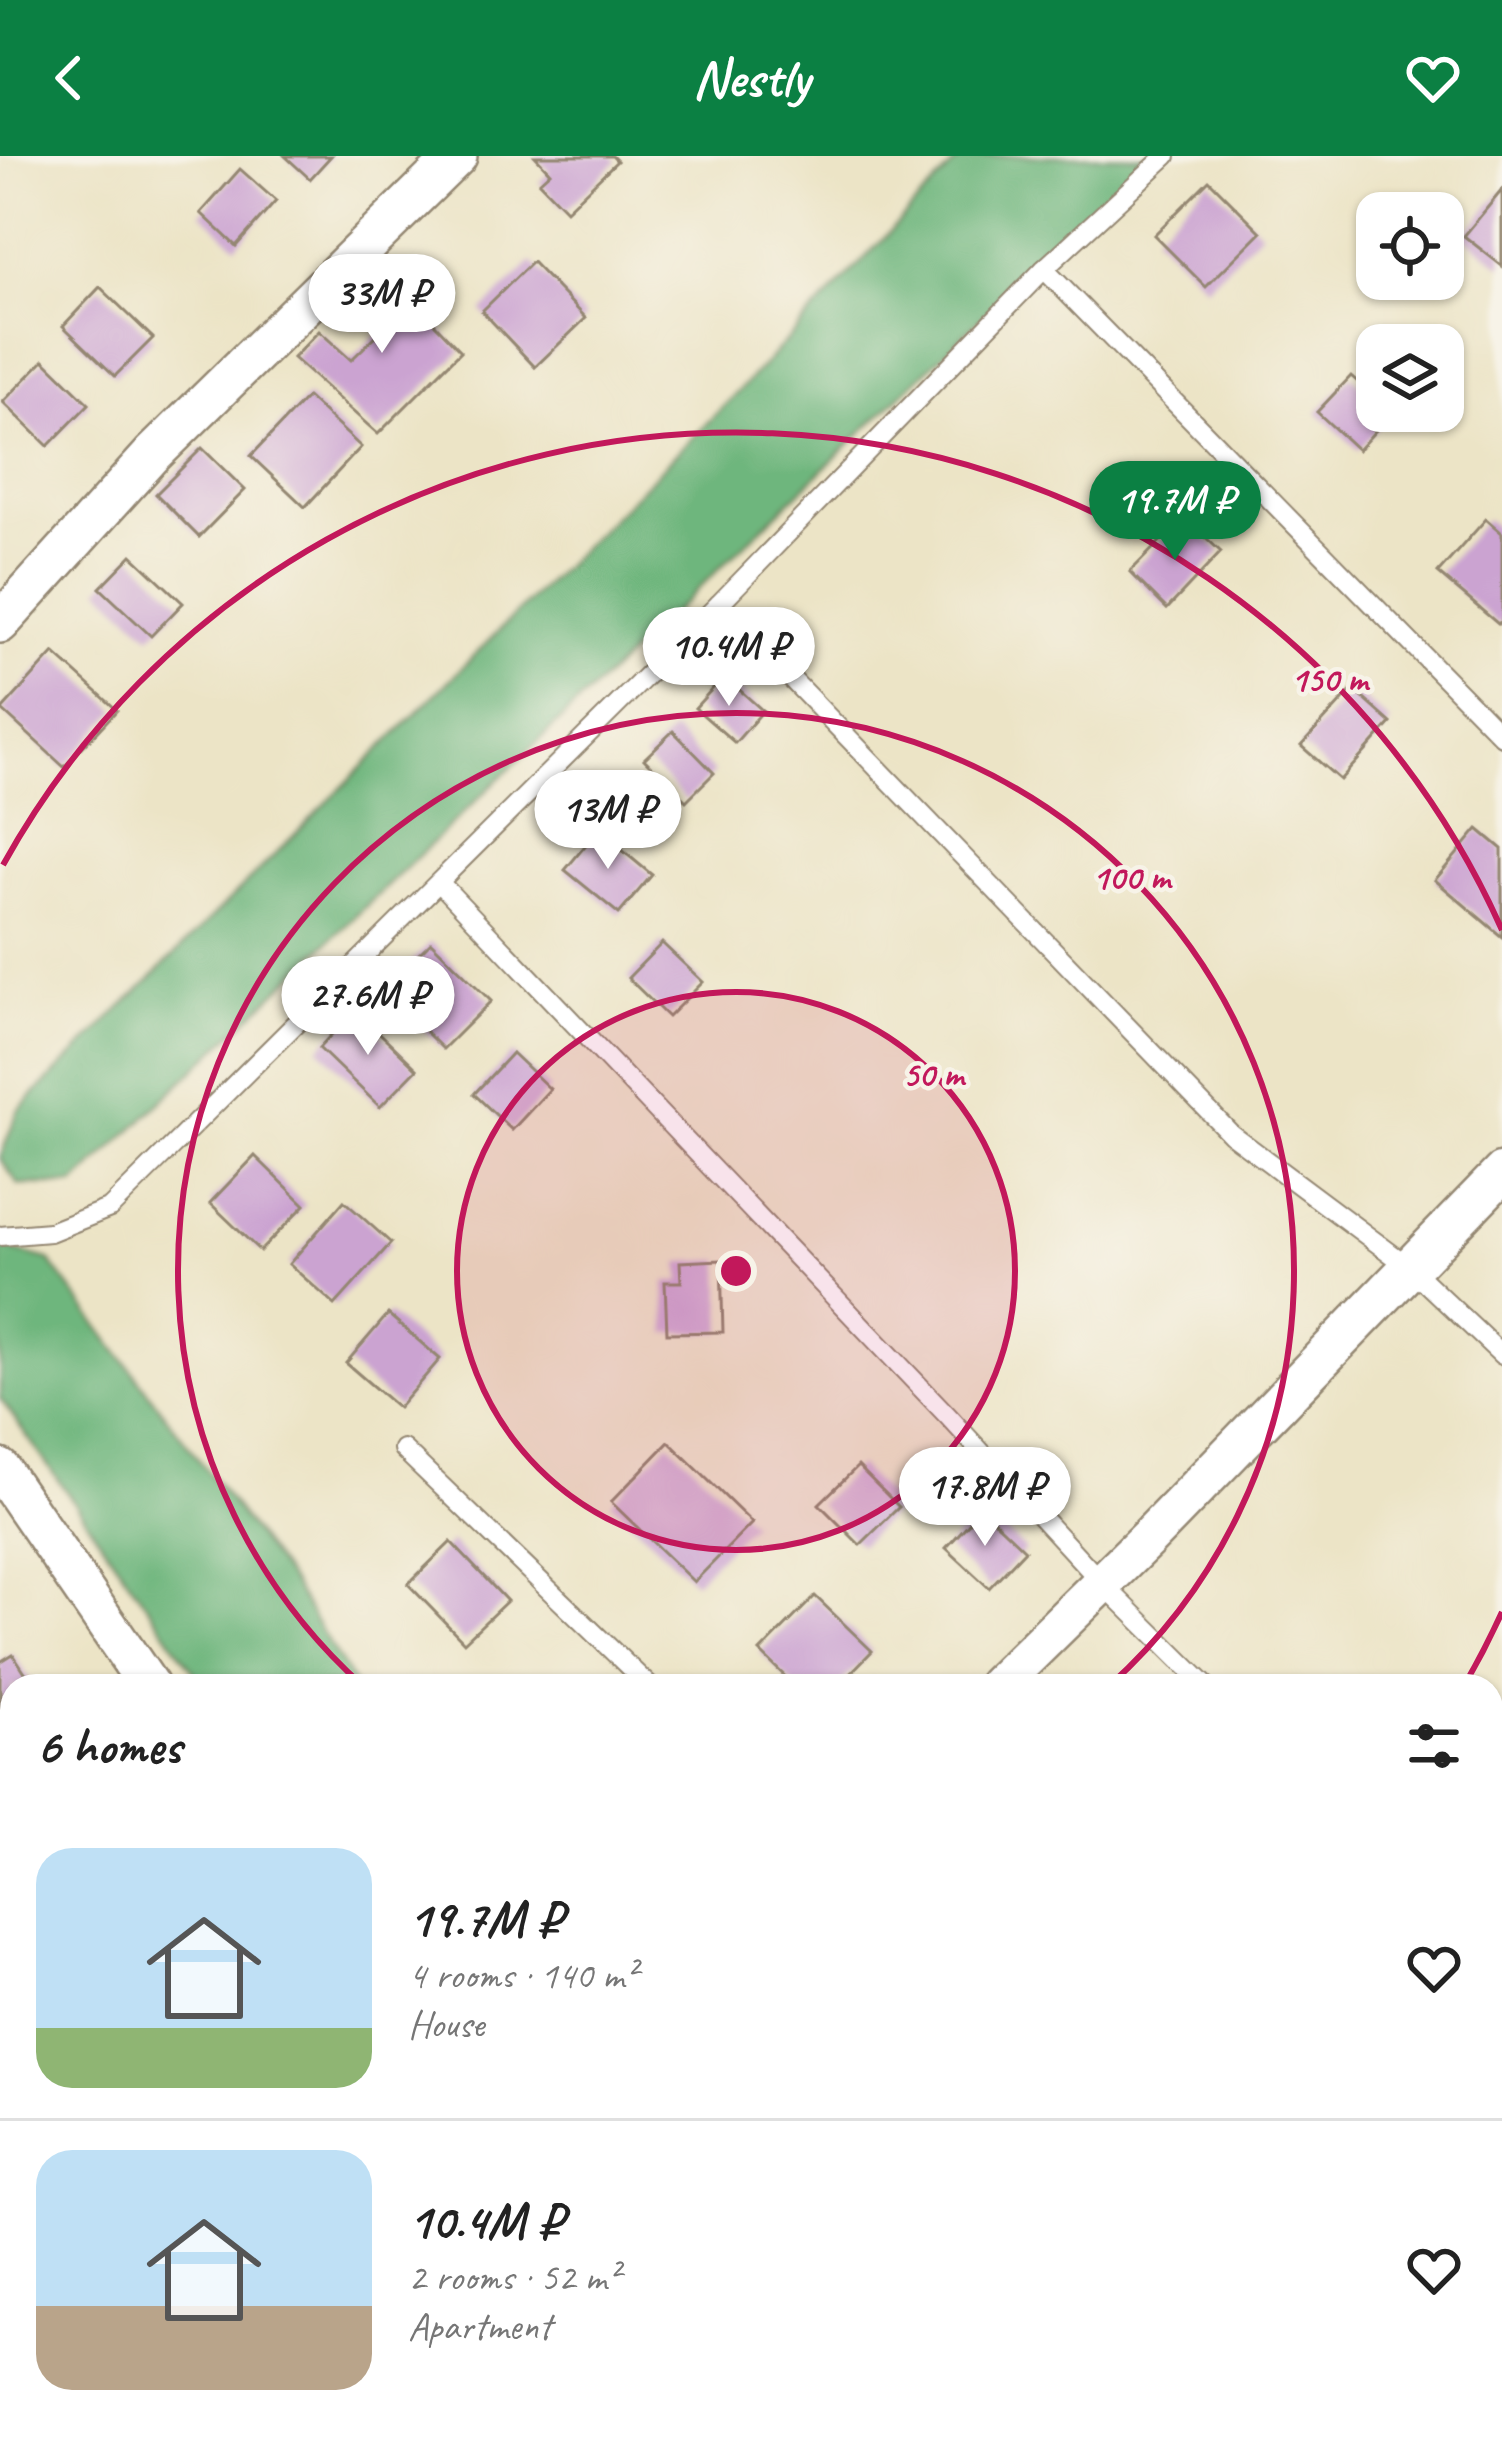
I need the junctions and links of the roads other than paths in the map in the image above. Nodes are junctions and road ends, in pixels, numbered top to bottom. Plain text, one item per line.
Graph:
1 (457, 156) edge
2 (1166, 156) edge
3 (1044, 269) junction
4 (719, 604) junction
5 (0, 623) edge
6 (1502, 736) edge
7 (440, 883) junction
8 (1502, 1173) edge
9 (0, 1236) edge
10 (1408, 1267) junction
11 (1502, 1355) edge
12 (403, 1449) dead end
13 (0, 1469) edge
14 (1102, 1583) junction
15 (141, 1674) edge
16 (637, 1674) edge
17 (1009, 1674) edge
18 (1194, 1674) edge

1 - 5 street
2 - 3 lane
3 - 4 lane
3 - 6 lane
4 - 7 lane
4 - 10 lane
7 - 9 lane
7 - 14 lane
8 - 10 street
10 - 11 lane
10 - 14 street
12 - 16 lane
13 - 15 street
14 - 17 street
14 - 18 lane

